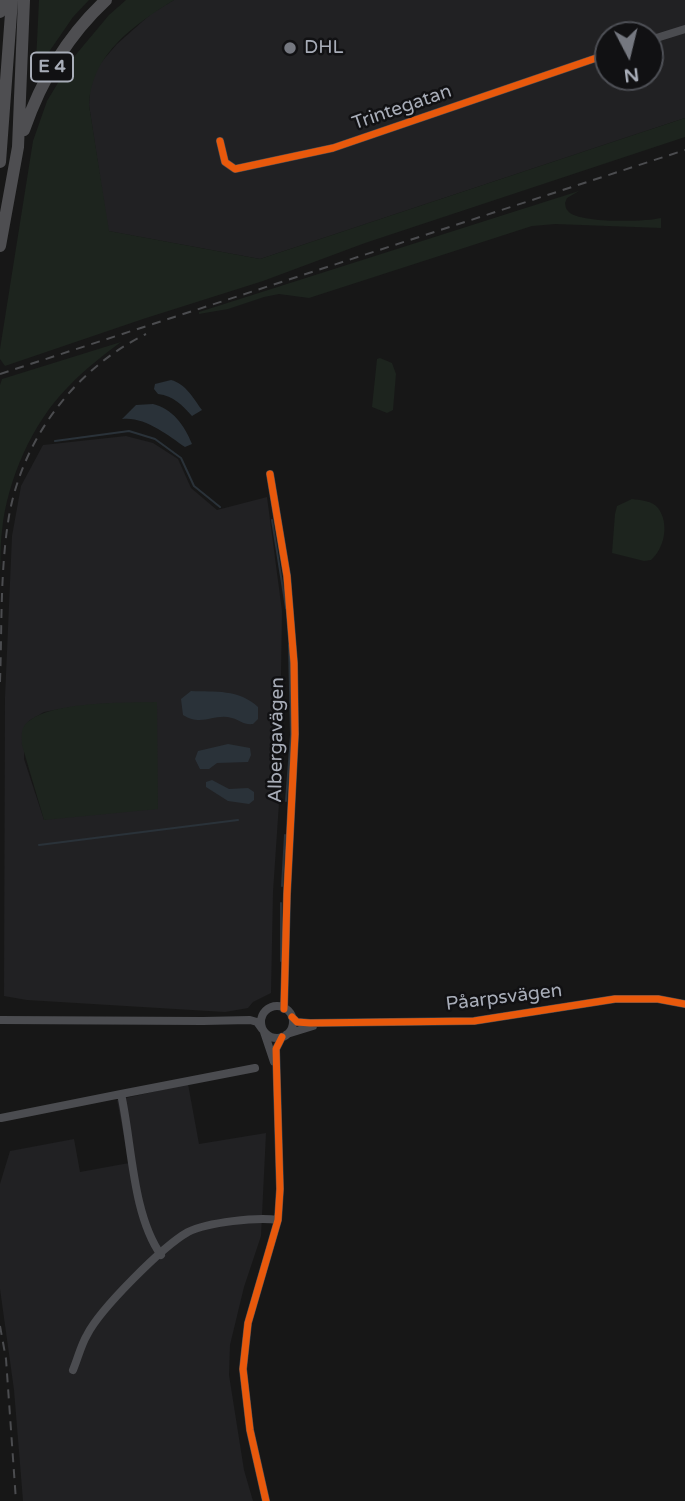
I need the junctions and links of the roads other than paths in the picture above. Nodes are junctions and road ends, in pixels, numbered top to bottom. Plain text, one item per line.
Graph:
1 (1, 0) edge
2 (12, 0) edge
3 (24, 0) edge
4 (106, 0) edge
5 (0, 12) edge
6 (685, 29) edge
7 (664, 36) edge
8 (594, 59) edge
9 (220, 141) dead end
10 (18, 147) junction
11 (0, 162) edge
12 (0, 246) edge
13 (270, 474) dead end
14 (685, 1004) edge
15 (269, 1009) junction
16 (284, 1009) junction
17 (292, 1017) junction
18 (233, 1019) junction
19 (0, 1020) edge
20 (326, 1024) junction
21 (263, 1030) junction
22 (284, 1036) junction
23 (255, 1068) dead end
24 (277, 1076) junction
25 (121, 1094) junction
26 (1, 1118) edge
27 (278, 1220) junction
28 (161, 1255) junction
29 (73, 1370) dead end
30 (266, 1501) edge

1 - 5 highway
2 - 11 highway
3 - 10 highway
4 - 10 highway, E 4
6 - 7 street
8 - 9 street, Trintegatan
10 - 12 highway, E 4
13 - 16 street, Albergavägen
14 - 20 street, Påarpsvägen
15 - 16 street
15 - 18 street
15 - 21 street
16 - 17 street
17 - 20 street, Påarpsvägen
17 - 22 street
18 - 19 street
18 - 21 street
20 - 22 street, Påarpsvägen
21 - 22 street
21 - 24 street
22 - 24 street
23 - 25 street
24 - 27 street
25 - 26 street
25 - 28 street
27 - 28 street
27 - 30 street
28 - 29 street

